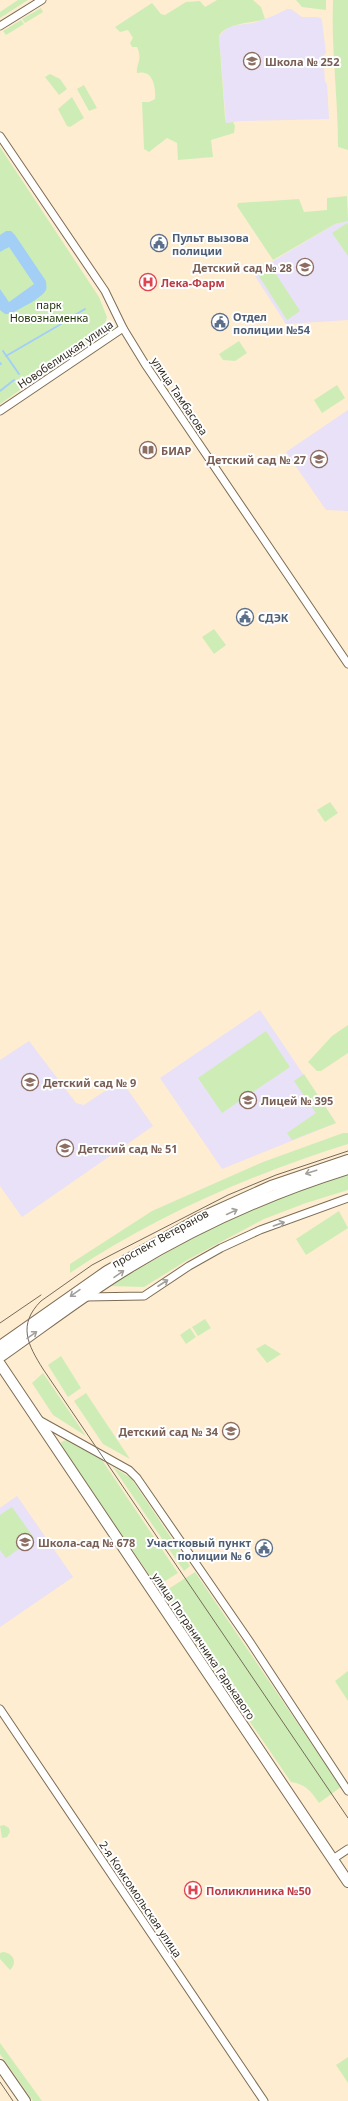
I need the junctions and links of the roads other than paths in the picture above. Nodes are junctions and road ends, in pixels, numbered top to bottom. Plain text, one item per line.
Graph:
1 (42, 0) edge
2 (0, 26) edge
3 (0, 136) edge
4 (123, 328) junction
5 (0, 411) edge
6 (348, 664) edge
7 (348, 1160) edge
8 (348, 1169) edge
9 (348, 1198) edge
10 (86, 1297) junction
11 (0, 1346) edge
12 (0, 1357) edge
13 (0, 1364) edge
14 (38, 1420) junction
15 (0, 1709) edge
16 (348, 1791) edge
17 (348, 1849) edge
18 (333, 1859) junction
19 (348, 1882) edge
20 (0, 2065) edge
21 (25, 2101) edge
22 (264, 2101) edge

1 - 2 street
3 - 4 street, улица Тамбасова
4 - 5 street, Новобелицкая улица
4 - 6 street, улица Тамбасова
7 -> 11 main road, проспект Ветеранов
10 -> 8 main road, проспект Ветеранов
10 -> 9 street
12 -> 10 main road, проспект Ветеранов
13 - 14 main road, улица Пограничника Гарькавого
14 - 16 street
14 - 18 main road, улица Пограничника Гарькавого
15 - 22 street, 2-я Комсомольская улица
17 - 18 street
18 - 19 main road, улица Пограничника Гарькавого
20 - 21 main road

